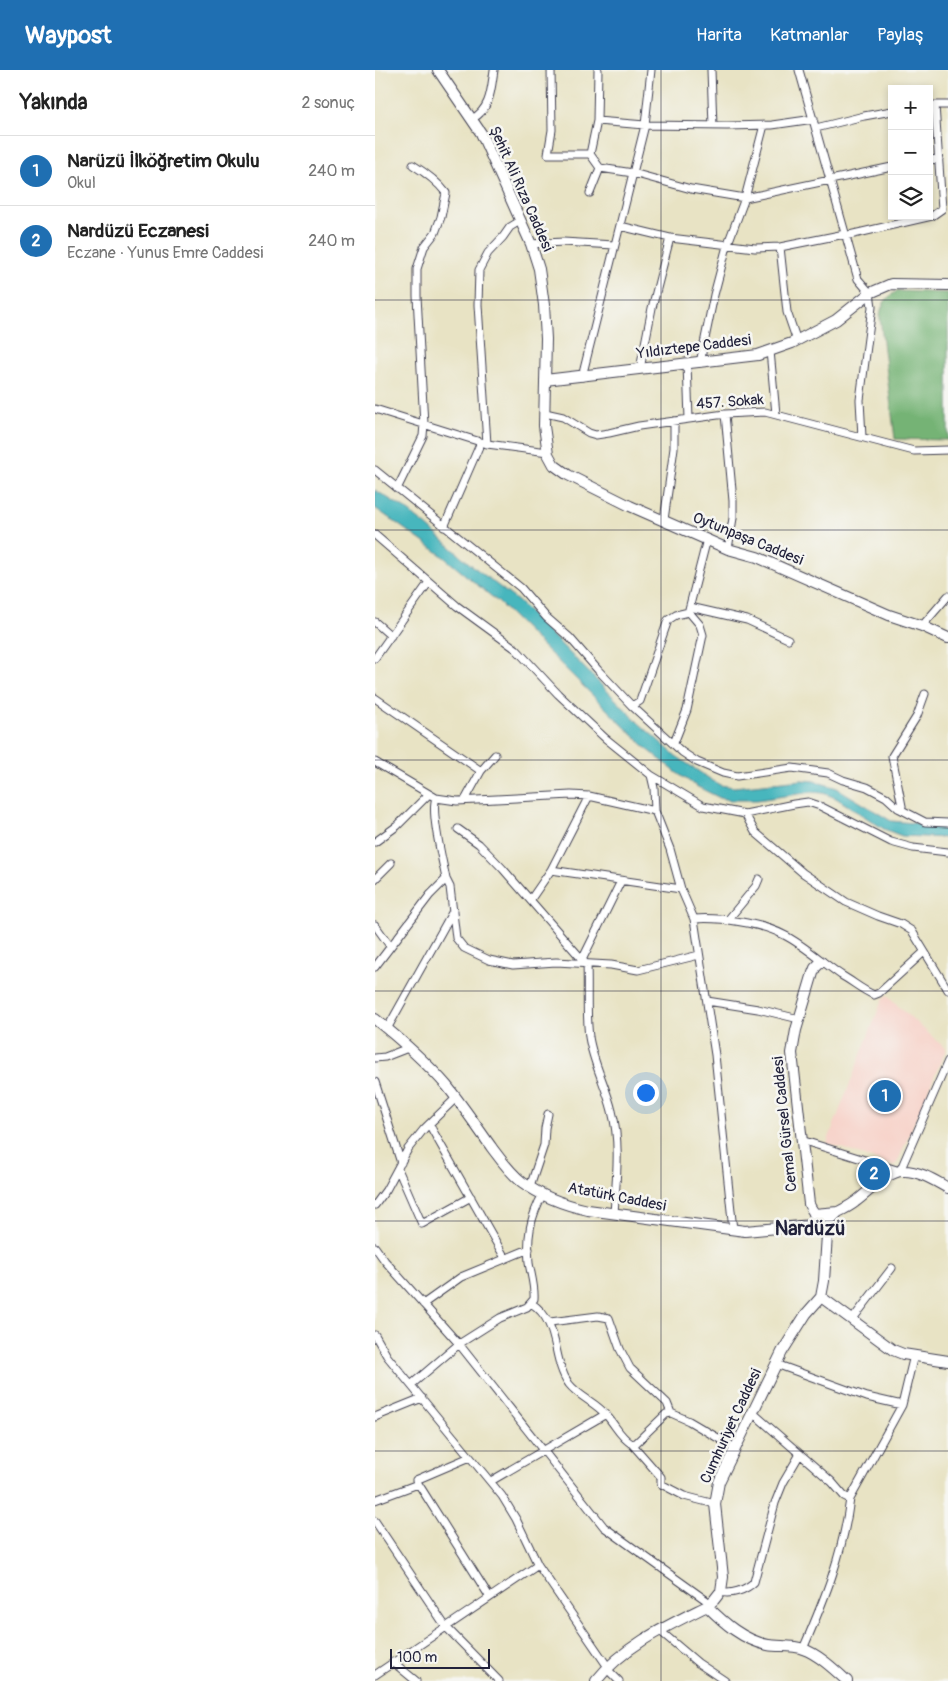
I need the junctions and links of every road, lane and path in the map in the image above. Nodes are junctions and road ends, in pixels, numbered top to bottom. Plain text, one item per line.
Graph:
1 (438, 70) edge
2 (494, 70) edge
3 (551, 70) edge
4 (598, 70) edge
5 (651, 70) edge
6 (711, 70) edge
7 (799, 70) edge
8 (933, 105) edge
9 (948, 105) edge
10 (888, 112) edge
11 (933, 113) edge
12 (472, 119) junction
13 (814, 119) junction
14 (597, 121) junction
15 (645, 125) junction
16 (713, 126) junction
17 (764, 126) junction
18 (816, 128) junction
19 (590, 154) junction
20 (939, 158) junction
21 (933, 159) edge
22 (413, 165) dead end
23 (600, 168) junction
24 (888, 168) edge
25 (633, 173) junction
26 (830, 180) junction
27 (590, 193) dead end
28 (745, 198) junction
29 (520, 221) junction
30 (620, 226) junction
31 (845, 235) junction
32 (670, 238) junction
33 (531, 244) junction
34 (614, 245) junction
35 (727, 246) junction
36 (780, 248) junction
37 (948, 285) edge
38 (870, 293) junction
39 (797, 341) junction
40 (770, 351) junction
41 (700, 363) junction
42 (687, 364) junction
43 (640, 369) junction
44 (582, 376) junction
45 (545, 380) junction
46 (375, 409) edge
47 (545, 413) junction
48 (725, 414) junction
49 (775, 414) junction
50 (689, 418) junction
51 (674, 421) junction
52 (424, 424) junction
53 (862, 437) junction
54 (484, 443) junction
55 (948, 450) edge
56 (548, 452) junction
57 (375, 470) edge
58 (397, 489) junction
59 (664, 520) junction
60 (444, 526) junction
61 (375, 535) edge
62 (707, 540) junction
63 (728, 548) junction
64 (429, 582) junction
65 (948, 596) edge
66 (689, 609) junction
67 (375, 622) edge
68 (922, 626) junction
69 (391, 636) junction
70 (948, 638) edge
71 (788, 639) dead end
72 (375, 658) edge
73 (925, 694) dead end
74 (375, 698) edge
75 (632, 706) junction
76 (674, 744) junction
77 (495, 755) dead end
78 (375, 762) edge
79 (481, 771) junction
80 (651, 775) junction
81 (433, 796) junction
82 (589, 796) junction
83 (465, 800) junction
84 (898, 808) junction
85 (655, 811) junction
86 (745, 814) junction
87 (948, 823) edge
88 (458, 828) dead end
89 (375, 842) edge
90 (948, 852) edge
91 (391, 863) dead end
92 (551, 870) junction
93 (375, 879) edge
94 (446, 879) junction
95 (759, 879) dead end
96 (621, 881) junction
97 (681, 889) junction
98 (531, 898) junction
99 (453, 911) junction
100 (694, 919) junction
101 (727, 921) junction
102 (375, 925) edge
103 (390, 946) junction
104 (924, 952) junction
105 (699, 955) junction
106 (585, 962) junction
107 (821, 962) junction
108 (375, 967) edge
109 (948, 990) edge
110 (707, 1001) junction
111 (375, 1019) edge
112 (799, 1019) junction
113 (387, 1029) junction
114 (408, 1048) junction
115 (375, 1058) edge
116 (948, 1061) edge
117 (375, 1082) edge
118 (456, 1098) junction
119 (548, 1114) dead end
120 (429, 1124) junction
121 (801, 1140) junction
122 (400, 1166) junction
123 (900, 1171) junction
124 (531, 1187) junction
125 (948, 1188) edge
126 (543, 1194) junction
127 (471, 1197) junction
128 (375, 1204) edge
129 (838, 1212) junction
130 (614, 1214) junction
131 (814, 1214) junction
132 (822, 1224) junction
133 (733, 1230) junction
134 (375, 1247) edge
135 (529, 1249) junction
136 (505, 1258) junction
137 (892, 1268) dead end
138 (821, 1297) junction
139 (531, 1303) junction
140 (423, 1304) junction
141 (851, 1320) junction
142 (550, 1322) junction
143 (375, 1336) edge
144 (459, 1344) junction
145 (914, 1355) junction
146 (948, 1361) edge
147 (776, 1364) junction
148 (411, 1385) junction
149 (422, 1398) junction
150 (902, 1405) junction
151 (752, 1412) junction
152 (671, 1413) junction
153 (606, 1414) junction
154 (375, 1416) edge
155 (632, 1444) junction
156 (735, 1448) junction
157 (544, 1451) junction
158 (800, 1454) junction
159 (470, 1457) junction
160 (491, 1481) junction
161 (418, 1484) junction
162 (850, 1499) junction
163 (375, 1500) edge
164 (715, 1504) junction
165 (375, 1521) edge
166 (538, 1565) junction
167 (719, 1592) junction
168 (489, 1596) junction
169 (708, 1604) junction
170 (446, 1627) junction
171 (659, 1630) junction
172 (803, 1649) junction
173 (393, 1662) junction
174 (607, 1668) junction
175 (375, 1676) edge
176 (416, 1681) edge
177 (499, 1681) edge
178 (596, 1681) edge
179 (619, 1681) edge
180 (725, 1681) edge
181 (847, 1681) edge

1 - 12 street, Şehit Ali Rıza Caddesi
2 - 12 street
3 - 19 street
4 - 14 street
5 - 15 street
6 - 16 street
7 - 13 street
8 - 9 street
10 - 18 street
11 - 20 street
12 - 29 street, Şehit Ali Rıza Caddesi
13 - 17 street
13 - 18 street
14 - 15 street
14 - 19 street
15 - 16 street
15 - 25 street
16 - 17 street
17 - 28 street
18 - 26 street
19 - 23 street
20 - 21 street
20 - 31 street
22 - 52 street
23 - 25 street
23 - 27 street
24 - 26 street
25 - 28 street
25 - 30 street
26 - 28 street
26 - 31 street
28 - 35 street
29 - 33 street, Şehit Ali Rıza Caddesi
29 - 54 street
30 - 32 street
30 - 34 street
31 - 36 street
31 - 38 street
32 - 35 street
32 - 43 street
33 - 34 street
33 - 45 street, Şehit Ali Rıza Caddesi
34 - 44 street
35 - 36 street
35 - 41 street
36 - 39 street
37 - 38 street, Yıldıztepe Caddesi
38 - 39 street, Yıldıztepe Caddesi
38 - 53 street
39 - 40 street, Yıldıztepe Caddesi
40 - 41 street, Yıldıztepe Caddesi
40 - 49 street
41 - 42 street, Yıldıztepe Caddesi
42 - 43 street, Yıldıztepe Caddesi
42 - 50 street
43 - 44 street, Yıldıztepe Caddesi
44 - 45 street, Yıldıztepe Caddesi
45 - 47 street, Şehit Ali Rıza Caddesi
46 - 52 street
47 - 51 street, 457. Sokak
47 - 56 street, Şehit Ali Rıza Caddesi
48 - 49 street, 457. Sokak
48 - 50 street, 457. Sokak
48 - 63 street
49 - 53 street, 457. Sokak
50 - 51 street, 457. Sokak
51 - 59 street
52 - 54 street
52 - 58 street
53 - 55 street, 457. Sokak
54 - 56 street
54 - 60 street
56 - 59 street, Oytunpaşa Caddesi
57 - 58 street
58 - 60 street
59 - 62 street, Oytunpaşa Caddesi
60 - 75 street
61 - 64 street
62 - 63 street, Oytunpaşa Caddesi
62 - 66 street
63 - 68 street, Oytunpaşa Caddesi
64 - 69 street
64 - 80 street
65 - 68 street
66 - 71 street
66 - 75 street
66 - 76 street
67 - 69 street
68 - 70 street, Oytunpaşa Caddesi
69 - 72 street
73 - 84 street
74 - 79 street
75 - 76 street
76 - 84 street
77 - 79 street
78 - 81 street
79 - 83 street
80 - 85 street
80 - 86 street
81 - 83 street
81 - 89 street
81 - 94 street
82 - 83 street
82 - 85 street
82 - 92 street
84 - 87 street
85 - 97 street
86 - 90 street
86 - 104 street
88 - 98 street
91 - 93 street
92 - 96 street
92 - 98 street
94 - 99 street
94 - 103 street
95 - 101 street
96 - 97 street
96 - 106 street
97 - 100 street
98 - 106 street
99 - 106 street
99 - 113 street
100 - 101 street
100 - 105 street
101 - 107 street
102 - 103 street
103 - 108 street
104 - 107 street
104 - 109 street
105 - 106 street
105 - 110 street
106 - 130 street
107 - 112 street, Cemal Gürsel Caddesi
110 - 112 street
110 - 133 street
111 - 113 street, Atatürk Caddesi
112 - 121 street, Cemal Gürsel Caddesi
113 - 114 street, Atatürk Caddesi
114 - 115 street
114 - 118 street, Atatürk Caddesi
116 - 123 street
117 - 122 street
118 - 120 street
118 - 124 street, Atatürk Caddesi
119 - 124 street
120 - 122 street
120 - 127 street
121 - 123 street
121 - 131 street, Cemal Gürsel Caddesi
122 - 127 street
122 - 128 street
123 - 125 street
123 - 129 street
124 - 126 street, Atatürk Caddesi
126 - 130 street, Atatürk Caddesi
126 - 135 street
127 - 136 street
129 - 131 street
129 - 132 street
130 - 133 street, Atatürk Caddesi
131 - 132 street, Cemal Gürsel Caddesi
132 - 133 street, Atatürk Caddesi
132 - 138 street
134 - 140 street
135 - 136 street
135 - 139 street
136 - 140 street
137 - 141 street
138 - 141 street
138 - 147 street, Cumhuriyet Caddesi
139 - 142 street
139 - 144 street
140 - 144 street
141 - 145 street
142 - 152 street
142 - 153 street
143 - 148 street
144 - 148 street
144 - 157 street
145 - 146 street
145 - 150 street
147 - 150 street
147 - 151 street, Cumhuriyet Caddesi
148 - 149 street
149 - 154 street
149 - 159 street
150 - 162 street
151 - 156 street, Cumhuriyet Caddesi
151 - 158 street
152 - 155 street
152 - 156 street
153 - 155 street
153 - 157 street
155 - 164 street
156 - 164 street, Cumhuriyet Caddesi
157 - 160 street
157 - 169 street
158 - 162 street
158 - 167 street
159 - 160 street
159 - 161 street
160 - 166 street
161 - 163 street
161 - 168 street
162 - 172 street
164 - 167 street, Cumhuriyet Caddesi
165 - 170 street
166 - 168 street
166 - 174 street
167 - 169 street
168 - 170 street
169 - 171 street
169 - 172 street
170 - 173 street
170 - 177 street
171 - 174 street
171 - 180 street
172 - 181 street
173 - 175 street
173 - 176 street
174 - 178 street
174 - 179 street

